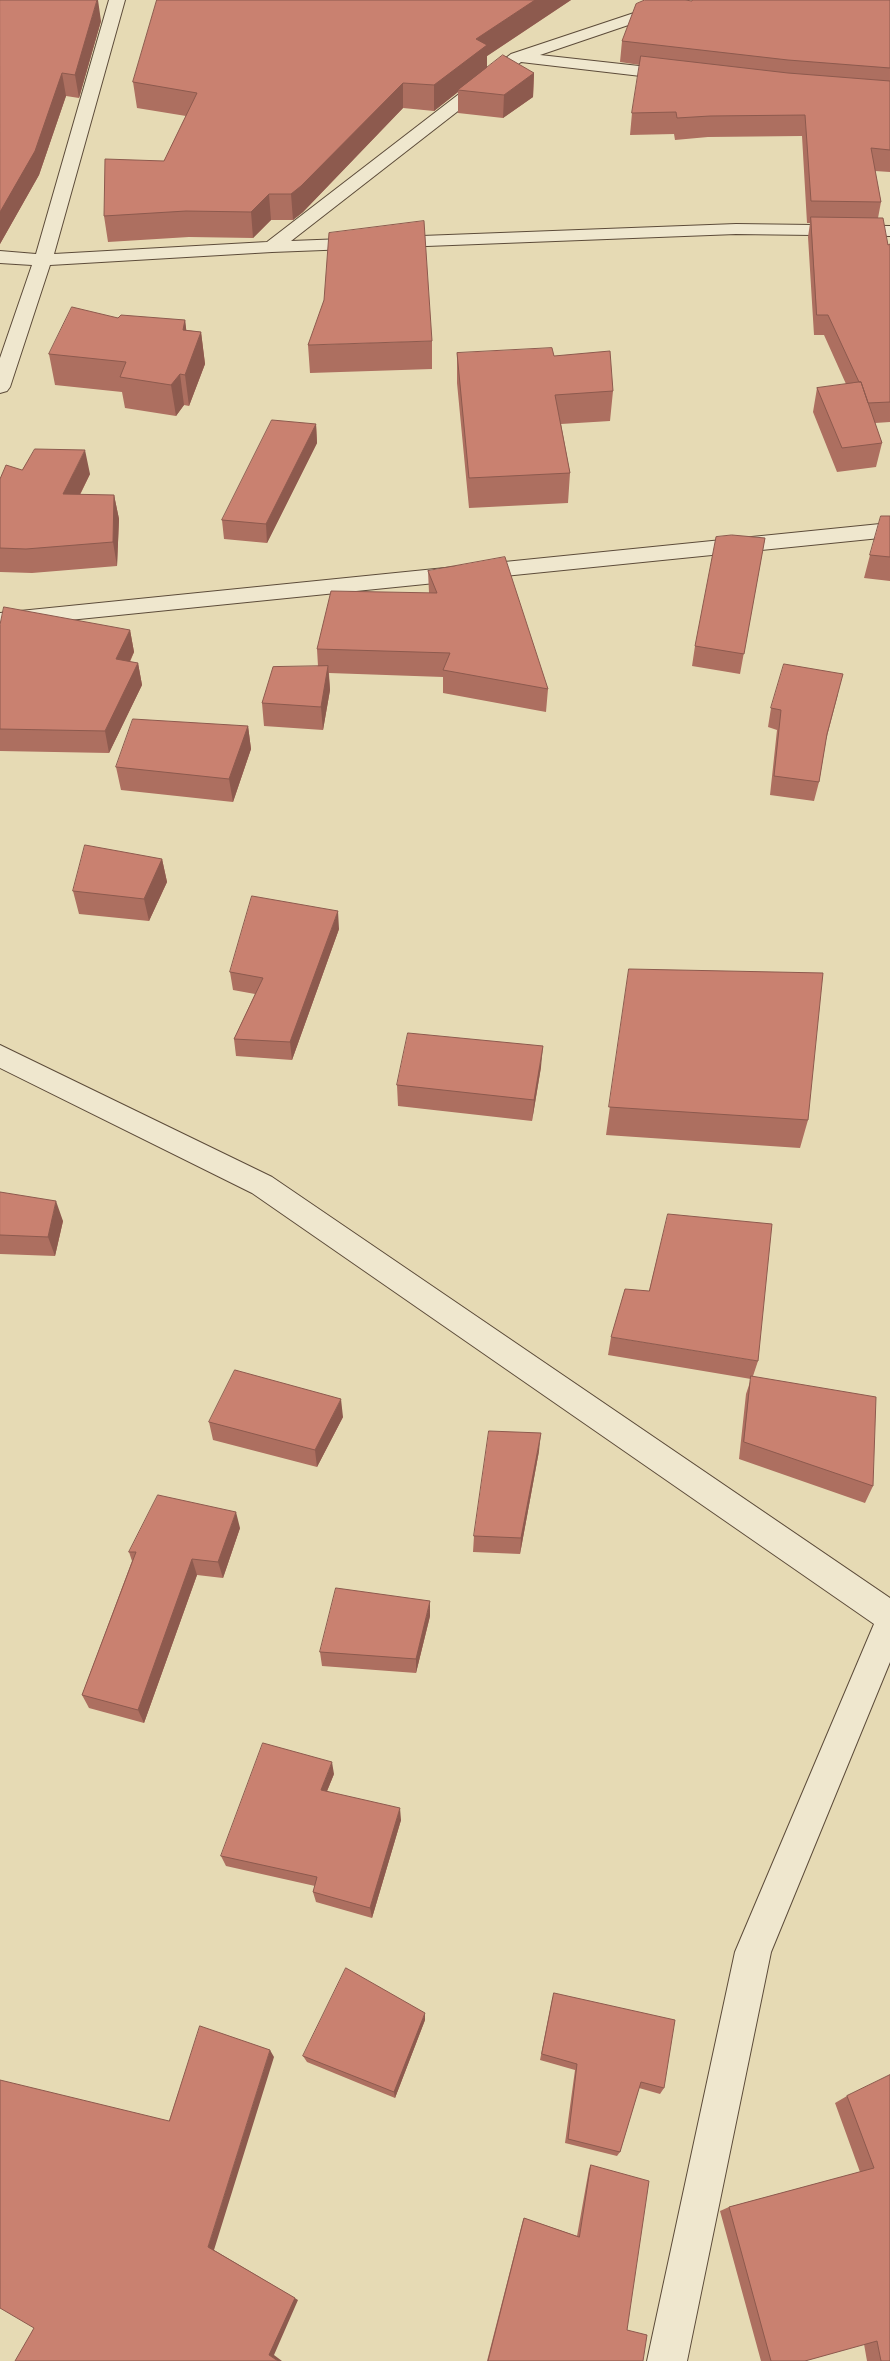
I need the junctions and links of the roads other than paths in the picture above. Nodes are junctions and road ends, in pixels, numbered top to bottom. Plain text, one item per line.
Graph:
1 (117, 0) edge
2 (670, 0) edge
3 (517, 57) junction
4 (689, 77) edge
5 (890, 231) edge
6 (272, 247) junction
7 (0, 257) edge
8 (43, 260) junction
9 (0, 387) edge
10 (890, 530) edge
11 (0, 620) edge
12 (0, 1056) edge
13 (890, 1617) edge
14 (890, 1624) edge
15 (667, 2361) edge

1 - 8 street
2 - 3 street
3 - 4 street
3 - 6 street
5 - 6 street
6 - 8 street
7 - 8 street
8 - 9 street
10 - 11 street
12 - 13 street
14 - 15 street

